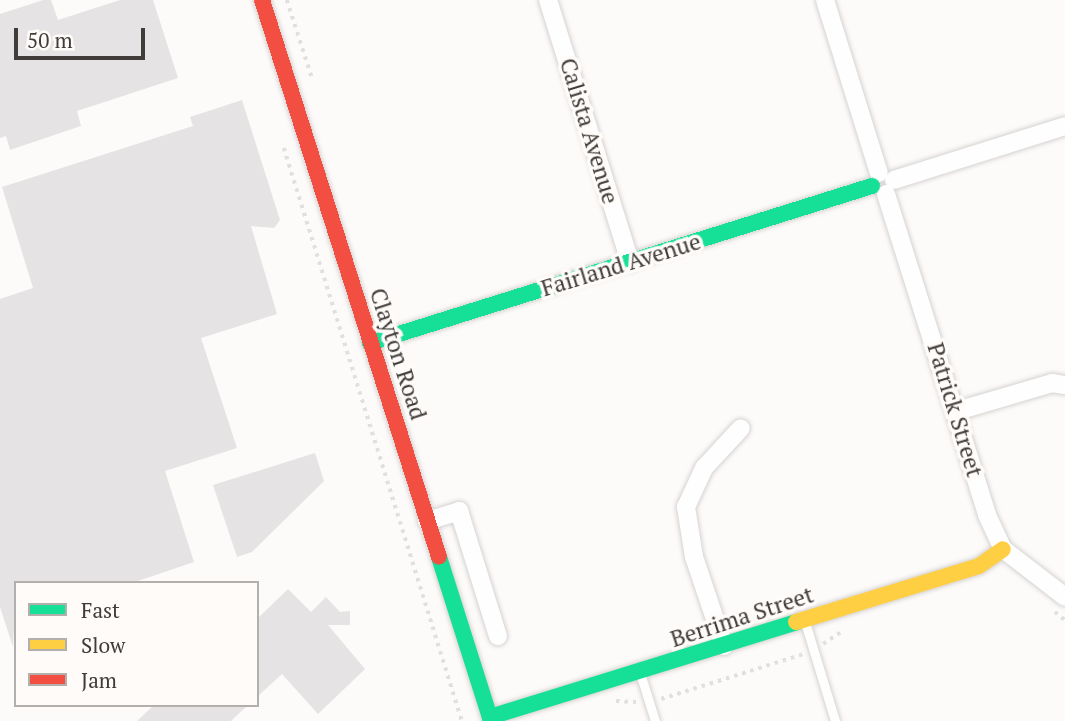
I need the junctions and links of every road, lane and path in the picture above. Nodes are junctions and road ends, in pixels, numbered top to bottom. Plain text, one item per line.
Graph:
1 (262, 0) edge
2 (548, 0) edge
3 (825, 0) edge
4 (1065, 126) edge
5 (280, 134) dead end
6 (883, 183) junction
7 (630, 262) junction
8 (370, 344) junction
9 (1065, 385) edge
10 (957, 411) junction
11 (741, 428) dead end
12 (427, 521) junction
13 (1003, 549) junction
14 (1065, 597) edge
15 (804, 621) junction
16 (854, 623) dead end
17 (498, 636) dead end
18 (724, 646) junction
19 (814, 651) junction
20 (640, 673) junction
21 (603, 700) dead end
22 (650, 703) junction
23 (490, 719) edge
24 (462, 721) edge
25 (656, 721) edge
26 (835, 721) edge

1 - 8 street, Clayton Road
2 - 7 street, Calista Avenue
3 - 6 street, Patrick Street
4 - 6 street, Fairland Avenue
5 - 24 path
6 - 7 street, Fairland Avenue
6 - 10 street, Patrick Street
7 - 8 street, Fairland Avenue
8 - 12 street, Clayton Road
9 - 10 street
10 - 13 street, Patrick Street
11 - 18 street
12 - 17 street
12 - 23 street, Clayton Road
13 - 14 street, Patrick Street
13 - 15 street, Berrima Street
15 - 18 street, Berrima Street
15 - 19 lane
16 - 19 path
18 - 20 street, Berrima Street
19 - 22 path
19 - 26 lane
20 - 22 lane
20 - 23 street, Berrima Street
21 - 22 path
22 - 25 lane

